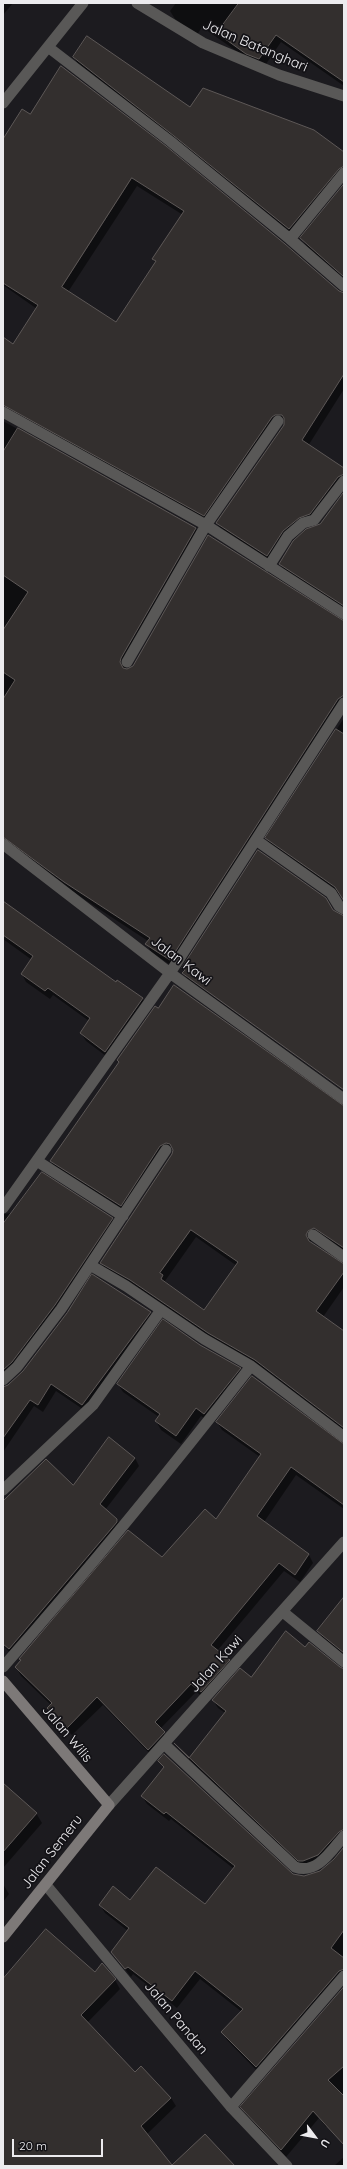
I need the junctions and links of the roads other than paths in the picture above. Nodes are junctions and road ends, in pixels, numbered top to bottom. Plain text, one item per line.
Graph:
1 (83, 3) edge
2 (137, 3) edge
3 (48, 47) junction
4 (344, 96) edge
5 (3, 103) edge
6 (344, 173) edge
7 (290, 239) junction
8 (344, 286) edge
9 (3, 412) edge
10 (278, 421) dead end
11 (344, 481) edge
12 (206, 525) junction
13 (269, 566) junction
14 (344, 614) edge
15 (127, 662) dead end
16 (344, 703) edge
17 (256, 840) junction
18 (3, 844) edge
19 (344, 909) edge
20 (170, 973) junction
21 (344, 1099) edge
22 (166, 1150) dead end
23 (37, 1161) junction
24 (4, 1204) edge
25 (123, 1216) junction
26 (313, 1235) dead end
27 (344, 1256) edge
28 (90, 1266) junction
29 (161, 1310) junction
30 (251, 1366) junction
31 (3, 1380) edge
32 (344, 1437) edge
33 (3, 1490) edge
34 (344, 1542) edge
35 (283, 1612) junction
36 (344, 1662) edge
37 (3, 1667) edge
38 (3, 1681) edge
39 (164, 1744) junction
40 (109, 1805) junction
41 (344, 1836) edge
42 (46, 1885) junction
43 (3, 1937) edge
44 (344, 1976) edge
45 (231, 2107) junction
46 (287, 2166) edge

1 - 3 street
2 - 4 street, Jalan Batanghari
3 - 5 street
3 - 7 street
6 - 7 street
7 - 8 street
9 - 12 street
10 - 12 street
11 - 13 street
12 - 13 street
12 - 15 street
13 - 14 street
16 - 17 street
17 - 19 street
17 - 20 street
18 - 20 street, Jalan Kawi
20 - 21 street, Jalan Kawi
20 - 23 street
22 - 25 street
23 - 24 street
23 - 25 street
25 - 28 street
26 - 27 street
28 - 29 street
28 - 31 street
29 - 30 street
29 - 33 street
30 - 32 street
30 - 37 street
34 - 35 street, Jalan Kawi
35 - 36 street
35 - 39 street, Jalan Kawi
38 - 40 main road, Jalan Wilis
39 - 40 street, Jalan Kawi
39 - 41 street
40 - 42 main road, Jalan Semeru
42 - 43 main road, Jalan Semeru
42 - 45 street, Jalan Pandan
44 - 45 street
45 - 46 street, Jalan Pandan

